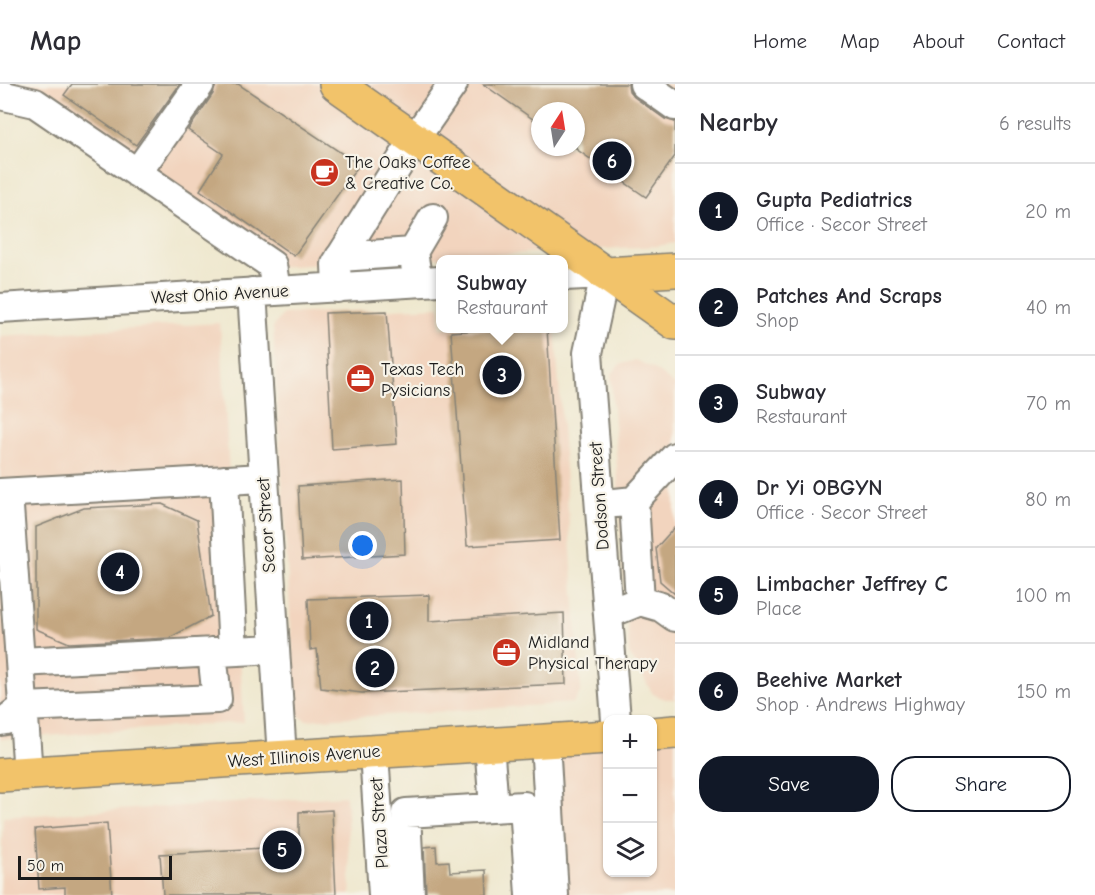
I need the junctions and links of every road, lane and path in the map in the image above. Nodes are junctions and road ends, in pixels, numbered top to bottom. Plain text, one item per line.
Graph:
1 (200, 84) edge
2 (336, 84) edge
3 (453, 84) edge
4 (644, 84) edge
5 (0, 94) edge
6 (675, 106) edge
7 (414, 140) junction
8 (137, 173) junction
9 (433, 218) dead end
10 (413, 252) junction
11 (340, 257) junction
12 (675, 270) edge
13 (605, 274) junction
14 (568, 276) edge
15 (429, 281) edge
16 (337, 288) junction
17 (264, 291) junction
18 (0, 308) edge
19 (675, 322) edge
20 (675, 457) edge
21 (263, 478) junction
22 (224, 480) junction
23 (4, 493) edge
24 (634, 501) junction
25 (600, 504) junction
26 (643, 577) junction
27 (608, 614) junction
28 (675, 617) edge
29 (275, 649) junction
30 (222, 651) junction
31 (20, 662) junction
32 (12, 714) edge
33 (616, 715) edge
34 (675, 732) edge
35 (657, 734) edge
36 (603, 737) edge
37 (545, 741) junction
38 (489, 744) junction
39 (374, 752) junction
40 (282, 757) junction
41 (14, 774) edge
42 (494, 807) junction
43 (383, 895) edge
44 (410, 895) edge
45 (530, 895) edge
46 (554, 895) edge

1 - 8 street
2 - 7 main road
3 - 7 street
4 - 6 street
5 - 8 street, Secor Street
7 - 11 street
7 - 13 main road
8 - 17 street, Secor Street
9 - 10 street
10 - 11 street
10 - 15 street
11 - 16 street
12 - 13 main road
13 - 14 street
13 - 19 main road
13 - 25 street, Dodson Street
15 - 16 street, West Ohio Avenue
16 - 17 street, West Ohio Avenue
17 - 18 street, West Ohio Avenue
17 - 21 street, Secor Street
20 - 24 street
21 - 22 street
21 - 29 street, Secor Street
22 - 23 street
22 - 30 street
23 - 31 street
24 - 25 street
24 - 26 street
25 - 27 street, Dodson Street
26 - 27 street
26 - 28 street
27 - 33 street, Dodson Street
29 - 30 street
29 - 40 street, Secor Street
30 - 31 street
30 - 32 street
31 - 32 street
32 - 41 street
34 - 35 main road
36 - 37 main road, West Illinois Avenue
37 - 38 main road, West Illinois Avenue
37 - 46 street
38 - 39 main road, West Illinois Avenue
38 - 42 street
39 - 40 main road, West Illinois Avenue
39 - 43 street, Plaza Street
40 - 41 main road, West Illinois Avenue
42 - 44 street
42 - 45 street

